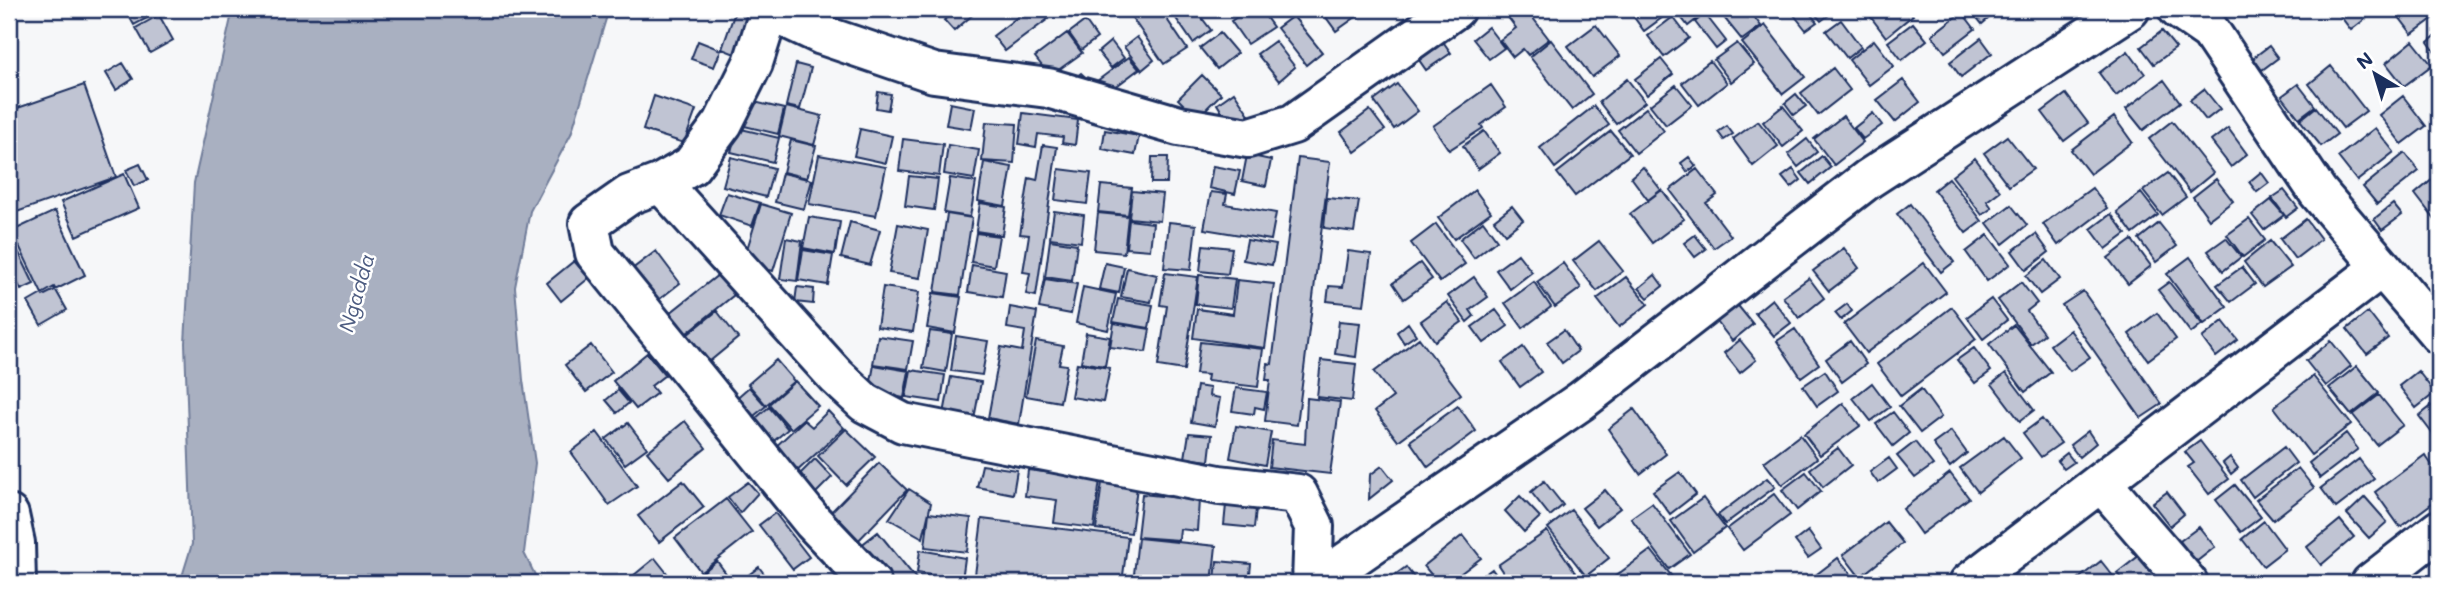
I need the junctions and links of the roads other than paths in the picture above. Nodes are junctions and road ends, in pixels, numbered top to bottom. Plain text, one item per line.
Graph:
1 (2130, 9) edge
2 (2178, 9) edge
3 (769, 10) edge
4 (1430, 15) edge
5 (661, 183) junction
6 (2382, 267) junction
7 (2439, 334) edge
8 (2101, 482) junction
9 (9, 515) edge
10 (2439, 530) edge
11 (16, 583) edge
12 (871, 583) edge
13 (1314, 583) edge
14 (1969, 583) edge
15 (2188, 583) edge
16 (2371, 583) edge

1 - 13 street
2 - 6 street
3 - 4 street
3 - 5 street
5 - 12 street
5 - 13 street
6 - 7 street
6 - 8 street
8 - 14 street
8 - 15 street
9 - 11 street
10 - 16 street

